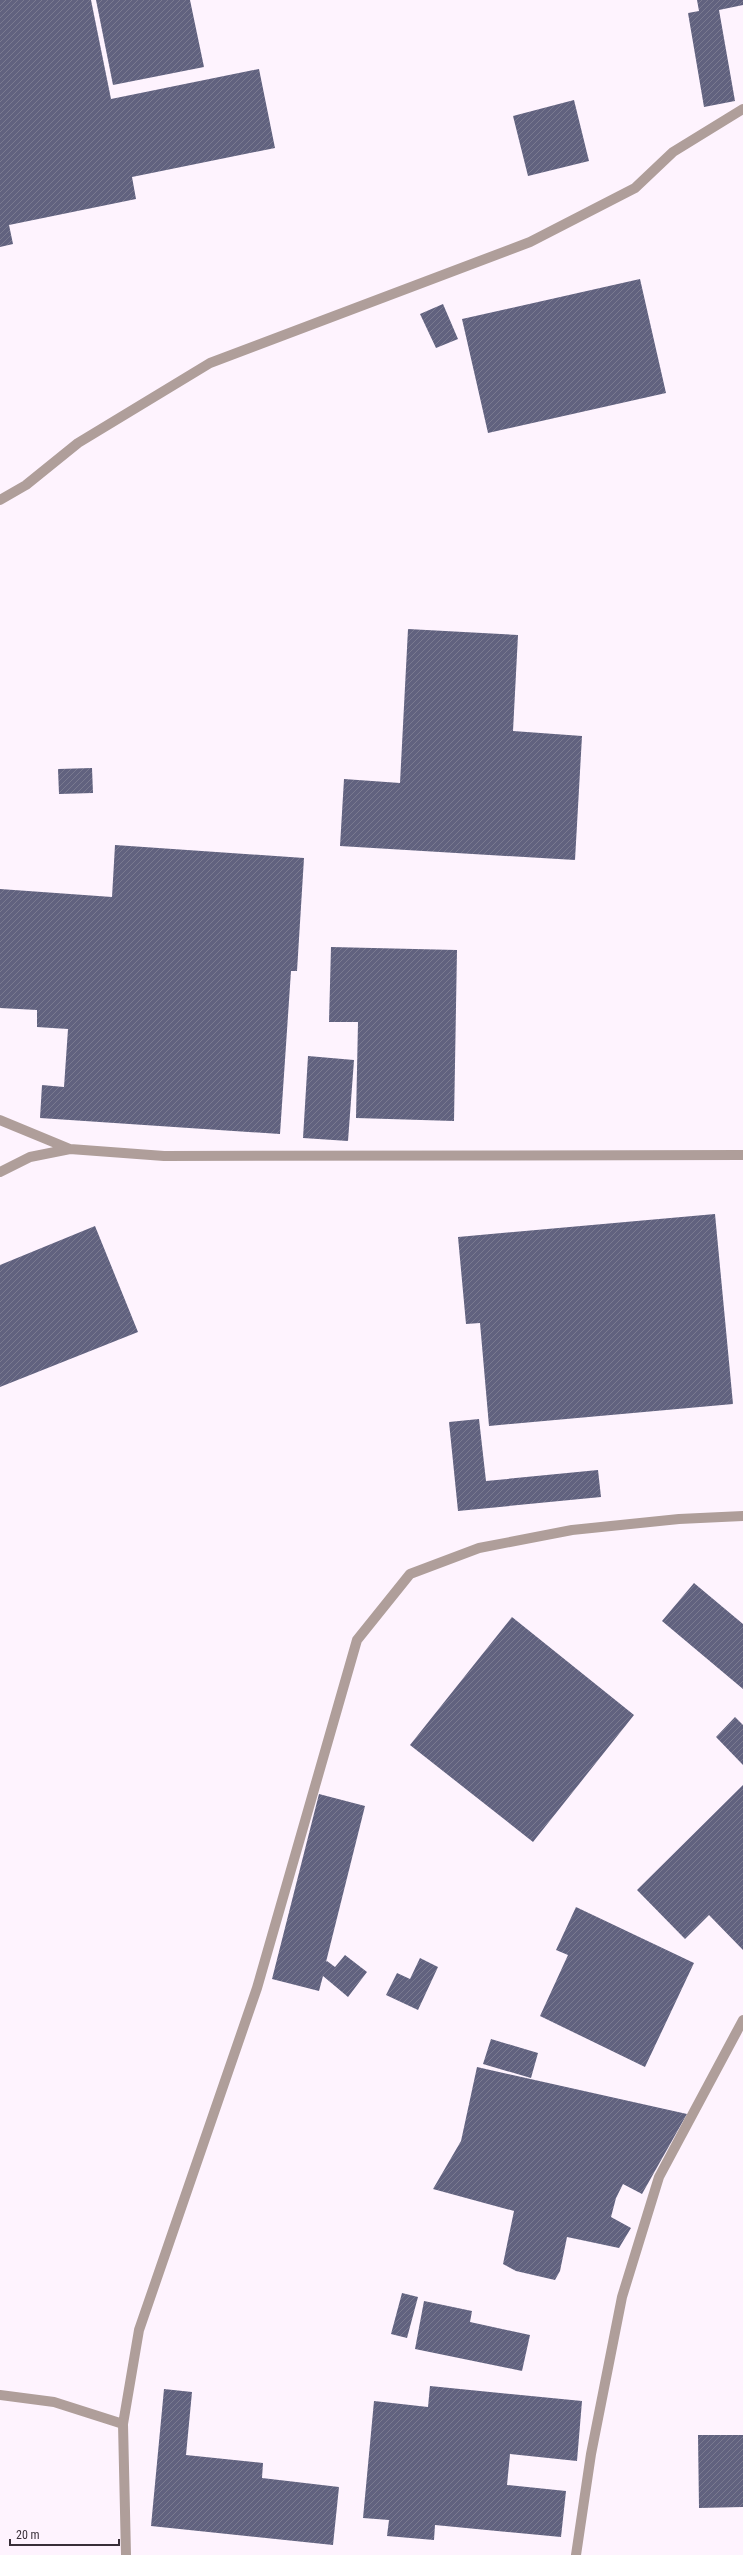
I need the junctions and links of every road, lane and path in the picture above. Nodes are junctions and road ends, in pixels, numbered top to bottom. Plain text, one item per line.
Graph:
1 (743, 109) edge
2 (0, 500) edge
3 (0, 1120) edge
4 (70, 1149) junction
5 (743, 1155) edge
6 (0, 1172) edge
7 (743, 1516) edge
8 (743, 2020) edge
9 (0, 2395) edge
10 (123, 2424) junction
11 (126, 2555) edge
12 (576, 2555) edge

1 - 2 street
3 - 4 street
4 - 5 street
4 - 6 street
7 - 10 street
8 - 12 street
9 - 10 street
10 - 11 street

